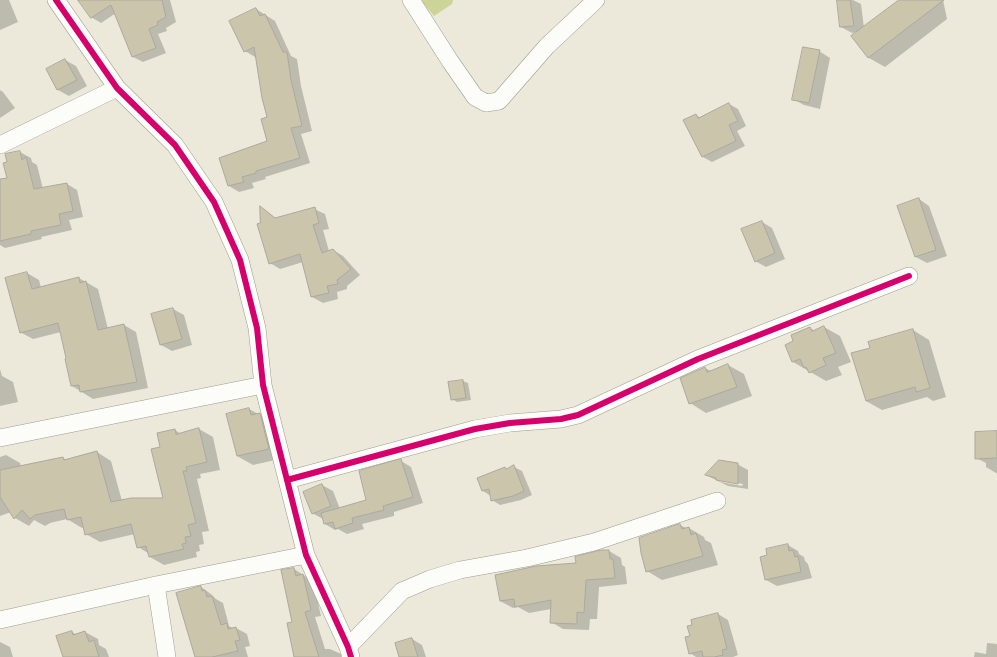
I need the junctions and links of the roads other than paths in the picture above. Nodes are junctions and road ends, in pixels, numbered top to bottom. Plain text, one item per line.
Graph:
1 (56, 0) edge
2 (411, 0) edge
3 (596, 0) edge
4 (117, 88) junction
5 (0, 145) edge
6 (909, 276) dead end
7 (263, 385) junction
8 (0, 438) edge
9 (287, 480) junction
10 (717, 501) dead end
11 (306, 554) junction
12 (156, 585) junction
13 (0, 620) edge
14 (350, 652) edge
15 (167, 657) edge

1 - 4 street
2 - 3 street
4 - 5 street
4 - 7 street
6 - 9 street
7 - 8 street
7 - 9 street
9 - 11 street
10 - 14 street
11 - 12 street
11 - 14 street
12 - 13 street
12 - 15 street

